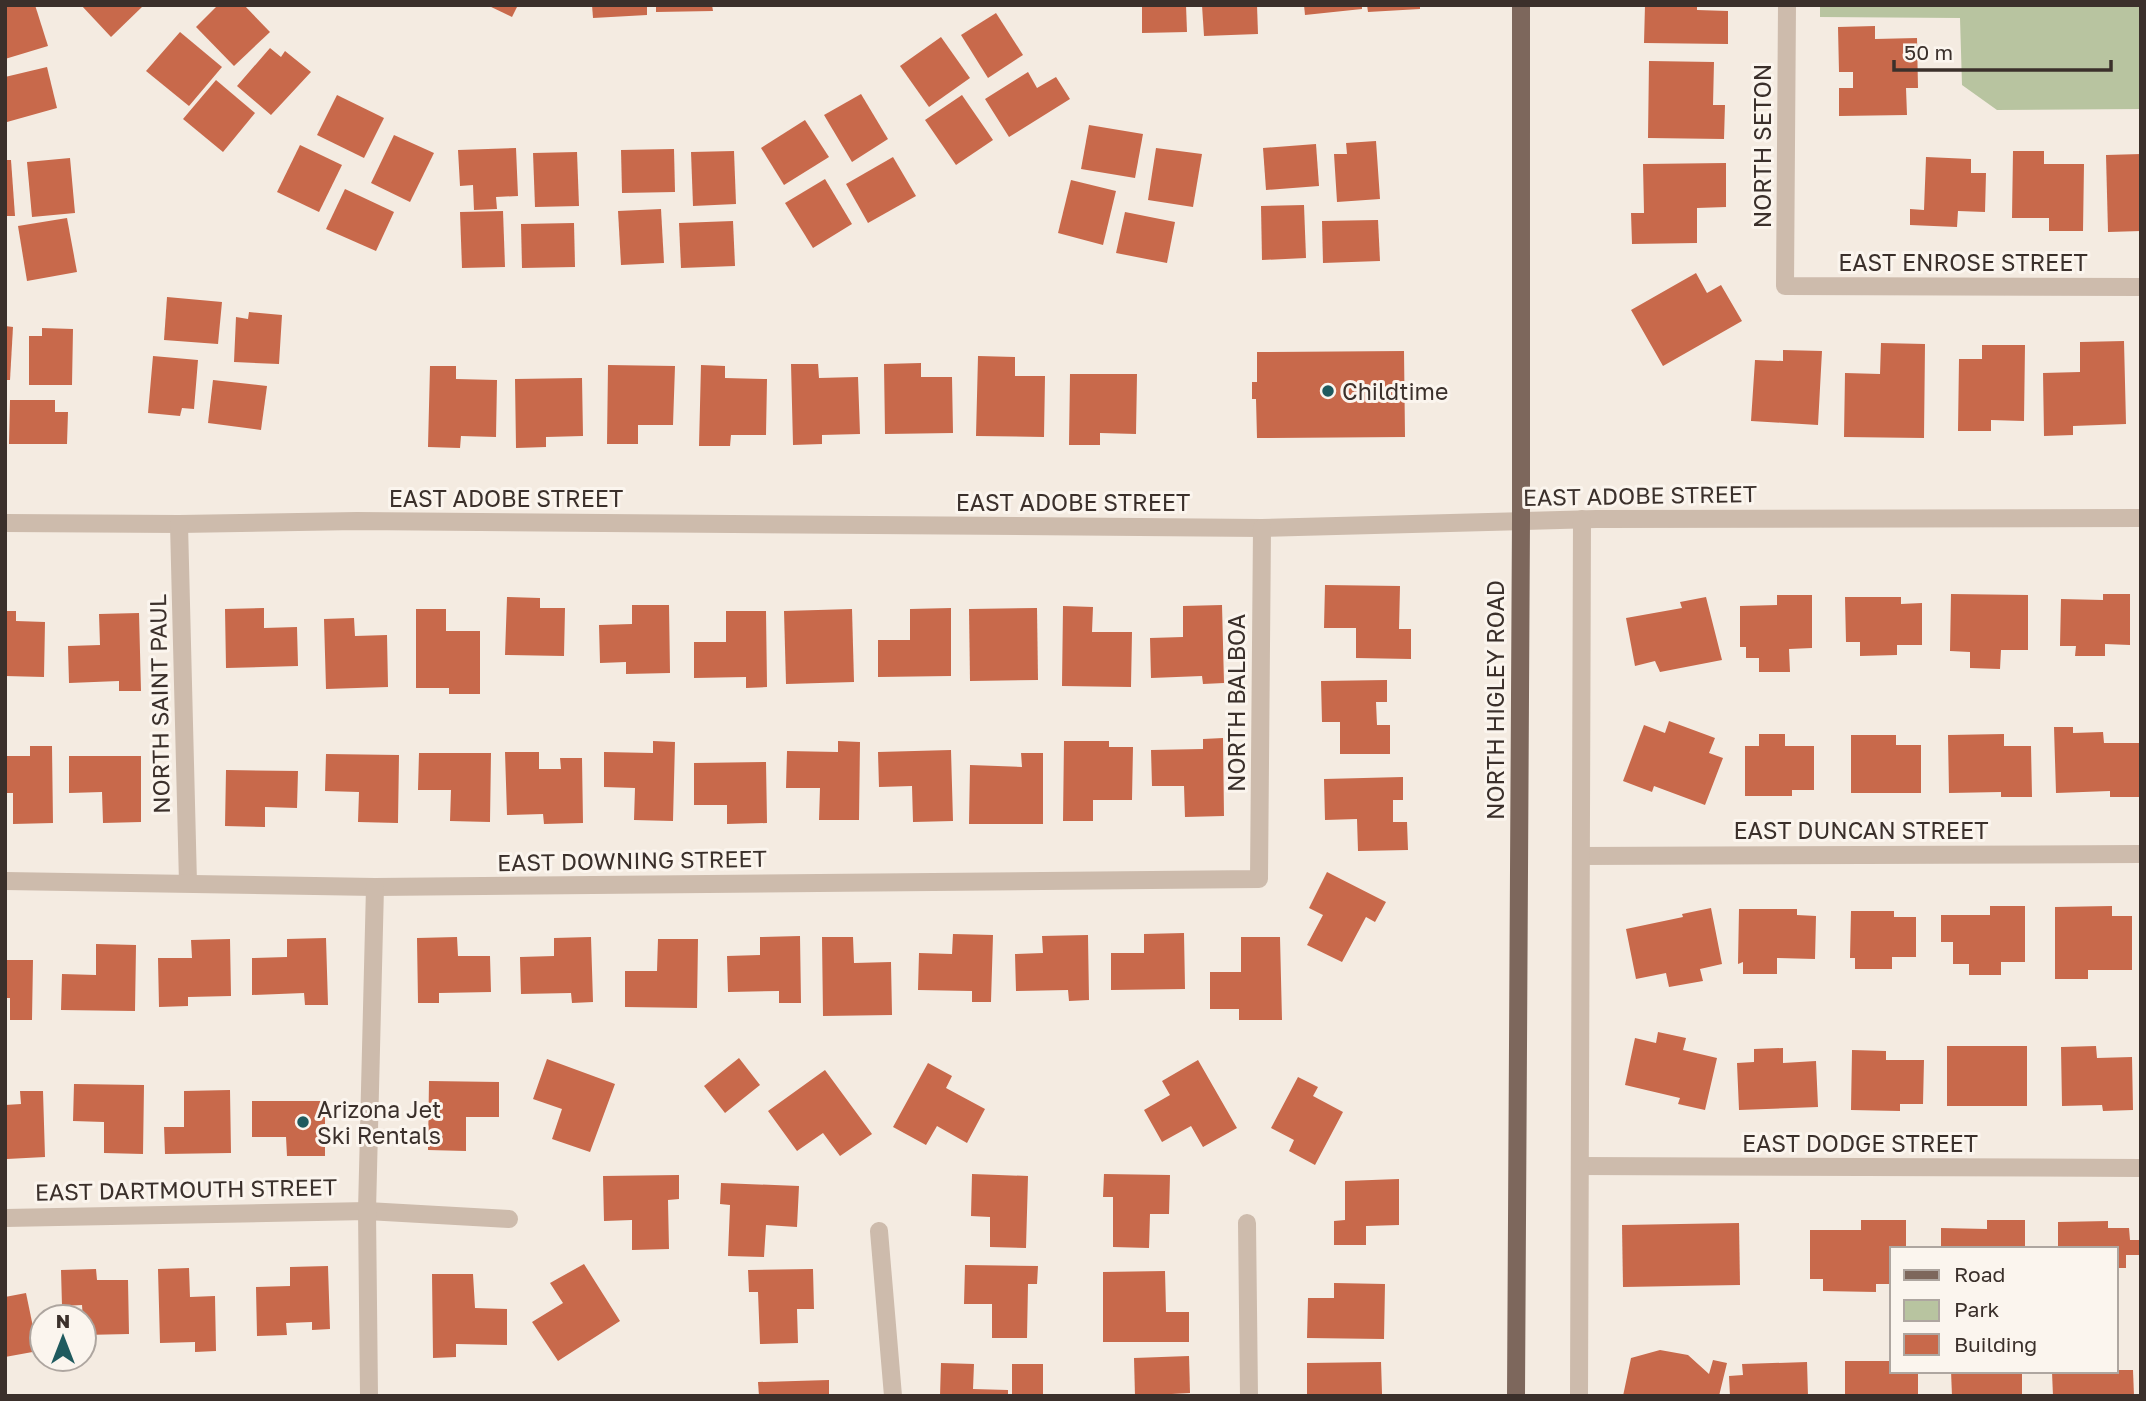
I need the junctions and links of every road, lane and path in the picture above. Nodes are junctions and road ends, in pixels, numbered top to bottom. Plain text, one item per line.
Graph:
1 (1521, 5) edge
2 (1787, 5) edge
3 (1786, 286) joint
4 (2141, 286) edge
5 (2141, 518) edge
6 (1582, 519) junction
7 (1521, 521) junction
8 (5, 523) edge
9 (179, 524) junction
10 (1262, 528) junction
11 (2141, 854) edge
12 (1581, 856) junction
13 (1259, 878) joint
14 (5, 881) edge
15 (188, 883) junction
16 (375, 887) junction
17 (1580, 1166) junction
18 (2141, 1168) edge
19 (367, 1211) junction
20 (5, 1217) edge
21 (509, 1219) dead end
22 (1247, 1223) dead end
23 (879, 1231) dead end
24 (369, 1396) edge
25 (892, 1396) edge
26 (1249, 1396) edge
27 (1516, 1396) edge
28 (1579, 1396) edge

1 - 7 main road, NORTH HIGLEY ROAD
2 - 3 street, NORTH SETON
3 - 4 street, EAST ENROSE STREET
5 - 6 street, EAST ADOBE STREET
6 - 7 street, EAST ADOBE STREET
6 - 12 street
7 - 10 street, EAST ADOBE STREET
7 - 27 main road, NORTH HIGLEY ROAD
8 - 9 street, EAST ADOBE STREET
9 - 10 street, EAST ADOBE STREET
9 - 15 street, NORTH SAINT PAUL
10 - 13 street, NORTH BALBOA
11 - 12 street, EAST DUNCAN STREET
12 - 17 street
13 - 16 street, EAST DOWNING STREET
14 - 15 street, EAST DOWNING STREET
15 - 16 street, EAST DOWNING STREET
16 - 19 street
17 - 18 street, EAST DODGE STREET
17 - 28 street
19 - 20 street, EAST DARTMOUTH STREET
19 - 21 street, EAST DARTMOUTH STREET
19 - 24 street
22 - 26 street
23 - 25 street

